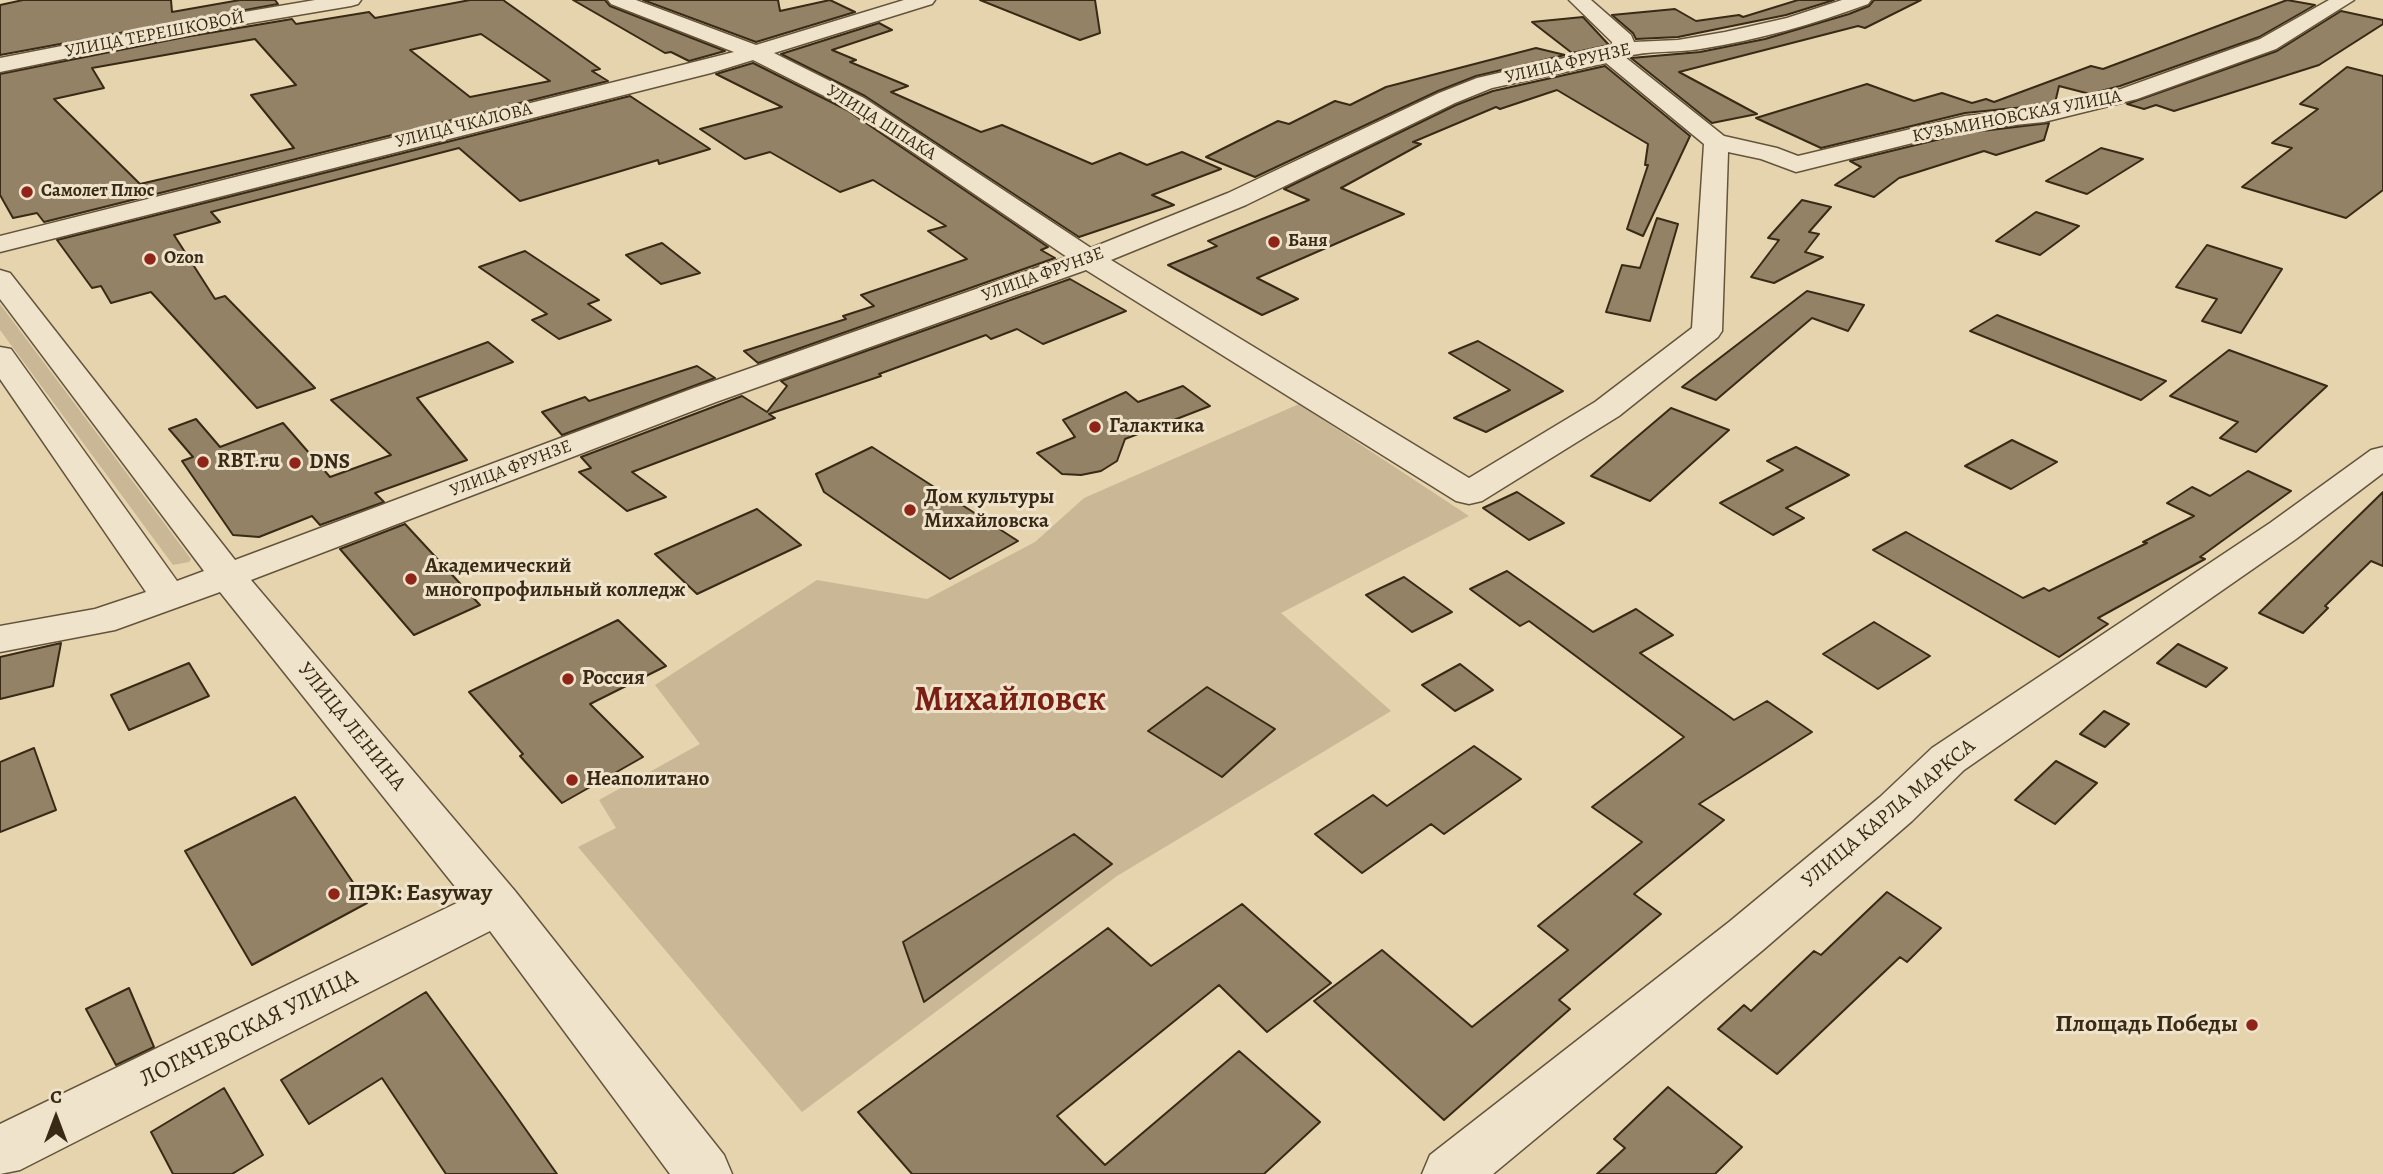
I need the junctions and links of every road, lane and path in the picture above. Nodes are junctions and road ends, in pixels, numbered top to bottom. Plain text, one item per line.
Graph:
1 (351, 0) edge
2 (618, 0) edge
3 (925, 0) edge
4 (1579, 0) edge
5 (1861, 0) edge
6 (2344, 0) edge
7 (1616, 52) junction
8 (757, 53) junction
9 (0, 65) edge
10 (1716, 152) junction
11 (0, 244) edge
12 (1089, 259) junction
13 (0, 279) edge
14 (0, 356) edge
15 (2383, 457) edge
16 (228, 576) junction
17 (169, 598) junction
18 (0, 639) edge
19 (498, 905) junction
20 (0, 1152) edge
21 (704, 1174) edge
22 (1450, 1174) edge

1 - 9 street, УЛИЦА ТЕРЕШКОВОЙ
2 - 8 street, УЛИЦА ШПАКА
3 - 8 street, УЛИЦА ЧКАЛОВА
4 - 7 street
5 - 7 street, УЛИЦА ФРУНЗЕ
6 - 10 street, КУЗЬМИНОВСКАЯ УЛИЦА
7 - 10 street
7 - 12 street, УЛИЦА ФРУНЗЕ
8 - 11 street, УЛИЦА ЧКАЛОВА
8 - 12 street, УЛИЦА ШПАКА
10 - 12 street, УЛИЦА ШПАКА
12 - 16 street, УЛИЦА ФРУНЗЕ
13 - 16 street, УЛИЦА ЛЕНИНА
14 - 17 street
15 - 22 street, УЛИЦА КАРЛА МАРКСА
16 - 17 street, УЛИЦА ФРУНЗЕ
16 - 19 street, УЛИЦА ЛЕНИНА
17 - 18 street
19 - 20 street, ЛОГАЧЕВСКАЯ УЛИЦА
19 - 21 street, УЛИЦА ЛЕНИНА

